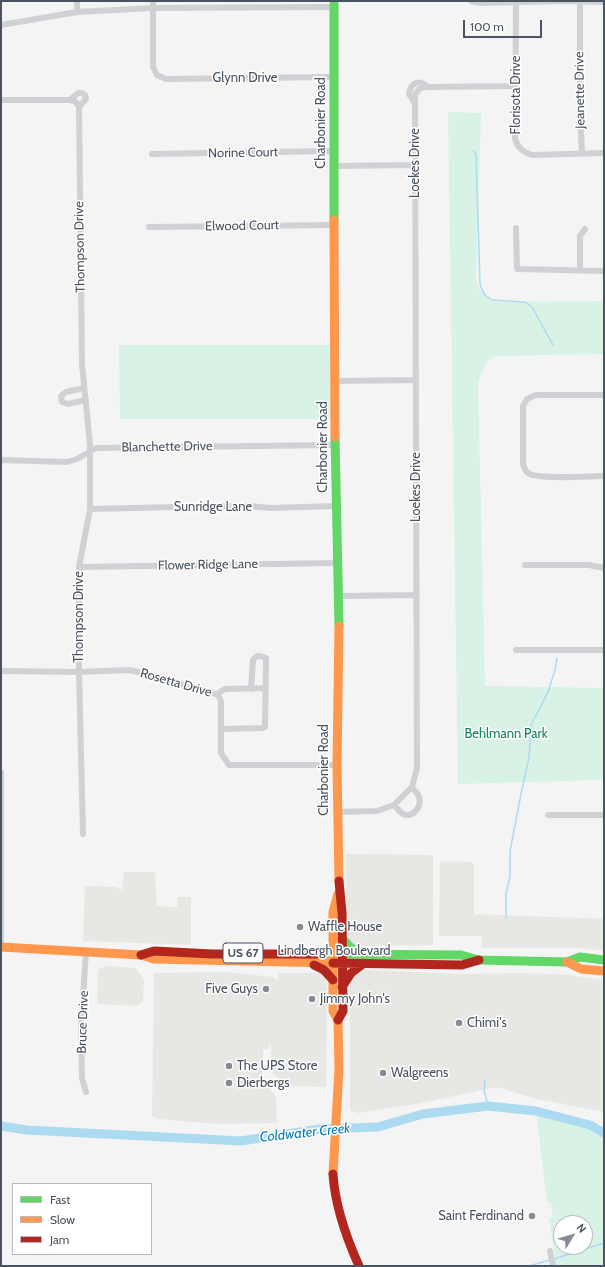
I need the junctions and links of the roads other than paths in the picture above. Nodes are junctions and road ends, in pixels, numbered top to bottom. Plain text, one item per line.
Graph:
1 (77, 1) edge
2 (471, 1) edge
3 (516, 2) edge
4 (580, 2) edge
5 (604, 2) edge
6 (153, 4) edge
7 (334, 4) edge
8 (77, 12) junction
9 (1, 25) edge
10 (333, 77) junction
11 (516, 86) junction
12 (1, 100) edge
13 (333, 151) junction
14 (582, 153) junction
15 (604, 153) edge
16 (152, 154) dead end
17 (415, 165) junction
18 (334, 166) junction
19 (334, 225) junction
20 (149, 227) dead end
21 (516, 228) dead end
22 (585, 229) dead end
23 (580, 270) junction
24 (604, 271) edge
25 (416, 380) junction
26 (336, 381) junction
27 (84, 388) junction
28 (604, 394) edge
29 (86, 400) junction
30 (336, 445) junction
31 (90, 452) junction
32 (1, 460) edge
33 (604, 476) edge
34 (336, 506) junction
35 (90, 509) junction
36 (337, 563) junction
37 (525, 565) dead end
38 (79, 567) junction
39 (604, 568) edge
40 (417, 595) junction
41 (339, 596) junction
42 (516, 650) dead end
43 (604, 650) edge
44 (1, 671) edge
45 (79, 672) junction
46 (266, 688) junction
47 (251, 689) junction
48 (217, 694) junction
49 (221, 729) junction
50 (336, 765) junction
51 (1, 772) edge
52 (412, 787) junction
53 (394, 805) junction
54 (338, 812) junction
55 (548, 815) dead end
56 (604, 815) edge
57 (83, 834) dead end
58 (339, 892) junction
59 (342, 938) junction
60 (1, 947) edge
61 (86, 951) junction
62 (333, 954) junction
63 (342, 954) junction
64 (363, 954) junction
65 (141, 955) junction
66 (478, 960) junction
67 (604, 960) edge
68 (567, 962) junction
69 (310, 964) junction
70 (333, 964) junction
71 (342, 964) junction
72 (363, 964) junction
73 (604, 971) edge
74 (333, 980) junction
75 (342, 987) junction
76 (338, 1020) junction
77 (86, 1092) dead end
78 (550, 1251) dead end
79 (358, 1266) edge
80 (553, 1266) edge

1 - 8 street
2 - 3 street
3 - 4 street
3 - 11 street, Florisota Drive
4 - 5 street
4 - 14 street, Jeanette Drive
6 - 7 street
6 - 8 street
6 - 10 street, Glynn Drive
7 - 10 main road, Charbonier Road
8 - 9 street
10 - 13 main road, Charbonier Road
11 - 14 street, Florisota Drive
11 - 17 street, Loekes Drive
12 - 27 street, Thompson Drive
13 - 16 street, Norine Court
13 - 18 main road, Charbonier Road
14 - 15 street, Florisota Drive
17 - 18 street
17 - 25 street, Loekes Drive
18 - 19 main road, Charbonier Road
19 - 20 street, Elwood Court
19 - 26 main road, Charbonier Road
21 - 23 street
22 - 23 street
23 - 24 street
25 - 26 street
25 - 40 street, Loekes Drive
26 - 30 main road, Charbonier Road
27 - 29 street, Thompson Drive
27 - 29 street
28 - 33 street
29 - 31 street, Thompson Drive
30 - 31 street, Blanchette Drive
30 - 34 main road, Charbonier Road
31 - 32 street, Blanchette Drive
31 - 35 street, Thompson Drive
34 - 35 street, Sunridge Lane
34 - 36 main road, Charbonier Road
35 - 38 street, Thompson Drive
36 - 38 street, Flower Ridge Lane
36 - 41 main road, Charbonier Road
37 - 39 street
38 - 45 street, Thompson Drive
40 - 41 street
40 - 52 street, Loekes Drive
41 - 50 main road, Charbonier Road
42 - 43 street
44 - 45 street, Rosetta Drive
45 - 48 street, Rosetta Drive
45 - 57 street, Thompson Drive
46 - 47 street
46 - 47 street
46 - 49 street
47 - 48 street
48 - 49 street, Rosetta Drive
49 - 50 street, Rosetta Drive
50 - 54 main road, Charbonier Road
51 - 60 street
52 - 53 street
52 - 53 street
53 - 54 street
54 - 58 main road, Charbonier Road
55 - 56 street
58 - 59 main road, Charbonier Road
58 - 62 main road, Charbonier Road
59 - 63 main road, Charbonier Road
59 - 64 main road
60 - 61 main road, US 67
61 - 65 main road, Lindbergh Boulevard / US 67
61 - 77 street, Bruce Drive
62 - 63 main road, Lindbergh Boulevard / US 67
62 - 65 main road, Lindbergh Boulevard / US 67
62 - 70 main road, Charbonier Road
63 - 64 main road, Lindbergh Boulevard / US 67
63 - 71 main road, Charbonier Road
64 - 66 main road, Lindbergh Boulevard / US 67
65 - 69 main road, Lindbergh Boulevard / US 67
66 - 68 main road, Lindbergh Boulevard / US 67
66 - 72 main road, Lindbergh Boulevard / US 67
67 - 68 main road, Lindbergh Boulevard / US 67
68 - 73 main road, Lindbergh Boulevard / US 67
69 - 70 main road, Lindbergh Boulevard / US 67
69 - 74 main road
70 - 71 main road, Lindbergh Boulevard / US 67
70 - 74 main road, Charbonier Road
71 - 72 main road, Lindbergh Boulevard / US 67
71 - 75 main road, Charbonier Road
72 - 75 main road
74 - 76 main road, Charbonier Road
75 - 76 main road, Charbonier Road
76 - 79 main road
78 - 80 street

